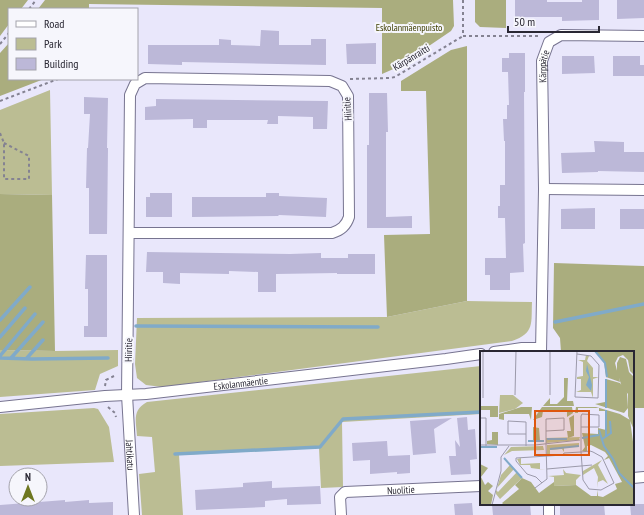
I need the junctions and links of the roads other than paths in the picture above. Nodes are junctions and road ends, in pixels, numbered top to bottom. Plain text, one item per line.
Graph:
1 (644, 36) edge
2 (544, 189) junction
3 (644, 190) edge
4 (130, 233) junction
5 (541, 350) edge
6 (501, 351) edge
7 (480, 354) edge
8 (127, 395) junction
9 (0, 407) edge
10 (644, 477) edge
11 (634, 478) edge
12 (480, 486) edge
13 (134, 515) edge
14 (341, 515) edge

1 - 2 street, Kärppätie
2 - 3 street
2 - 5 street, Kärppätie
4 - 4 street, Hiiritie
4 - 8 street, Hiiritie
5 - 6 street
7 - 8 street, Eskolanmäentie
8 - 9 street, Eskolanmäentie
8 - 13 street, Jahtikatu
10 - 11 street
12 - 14 street, Nuolitie

